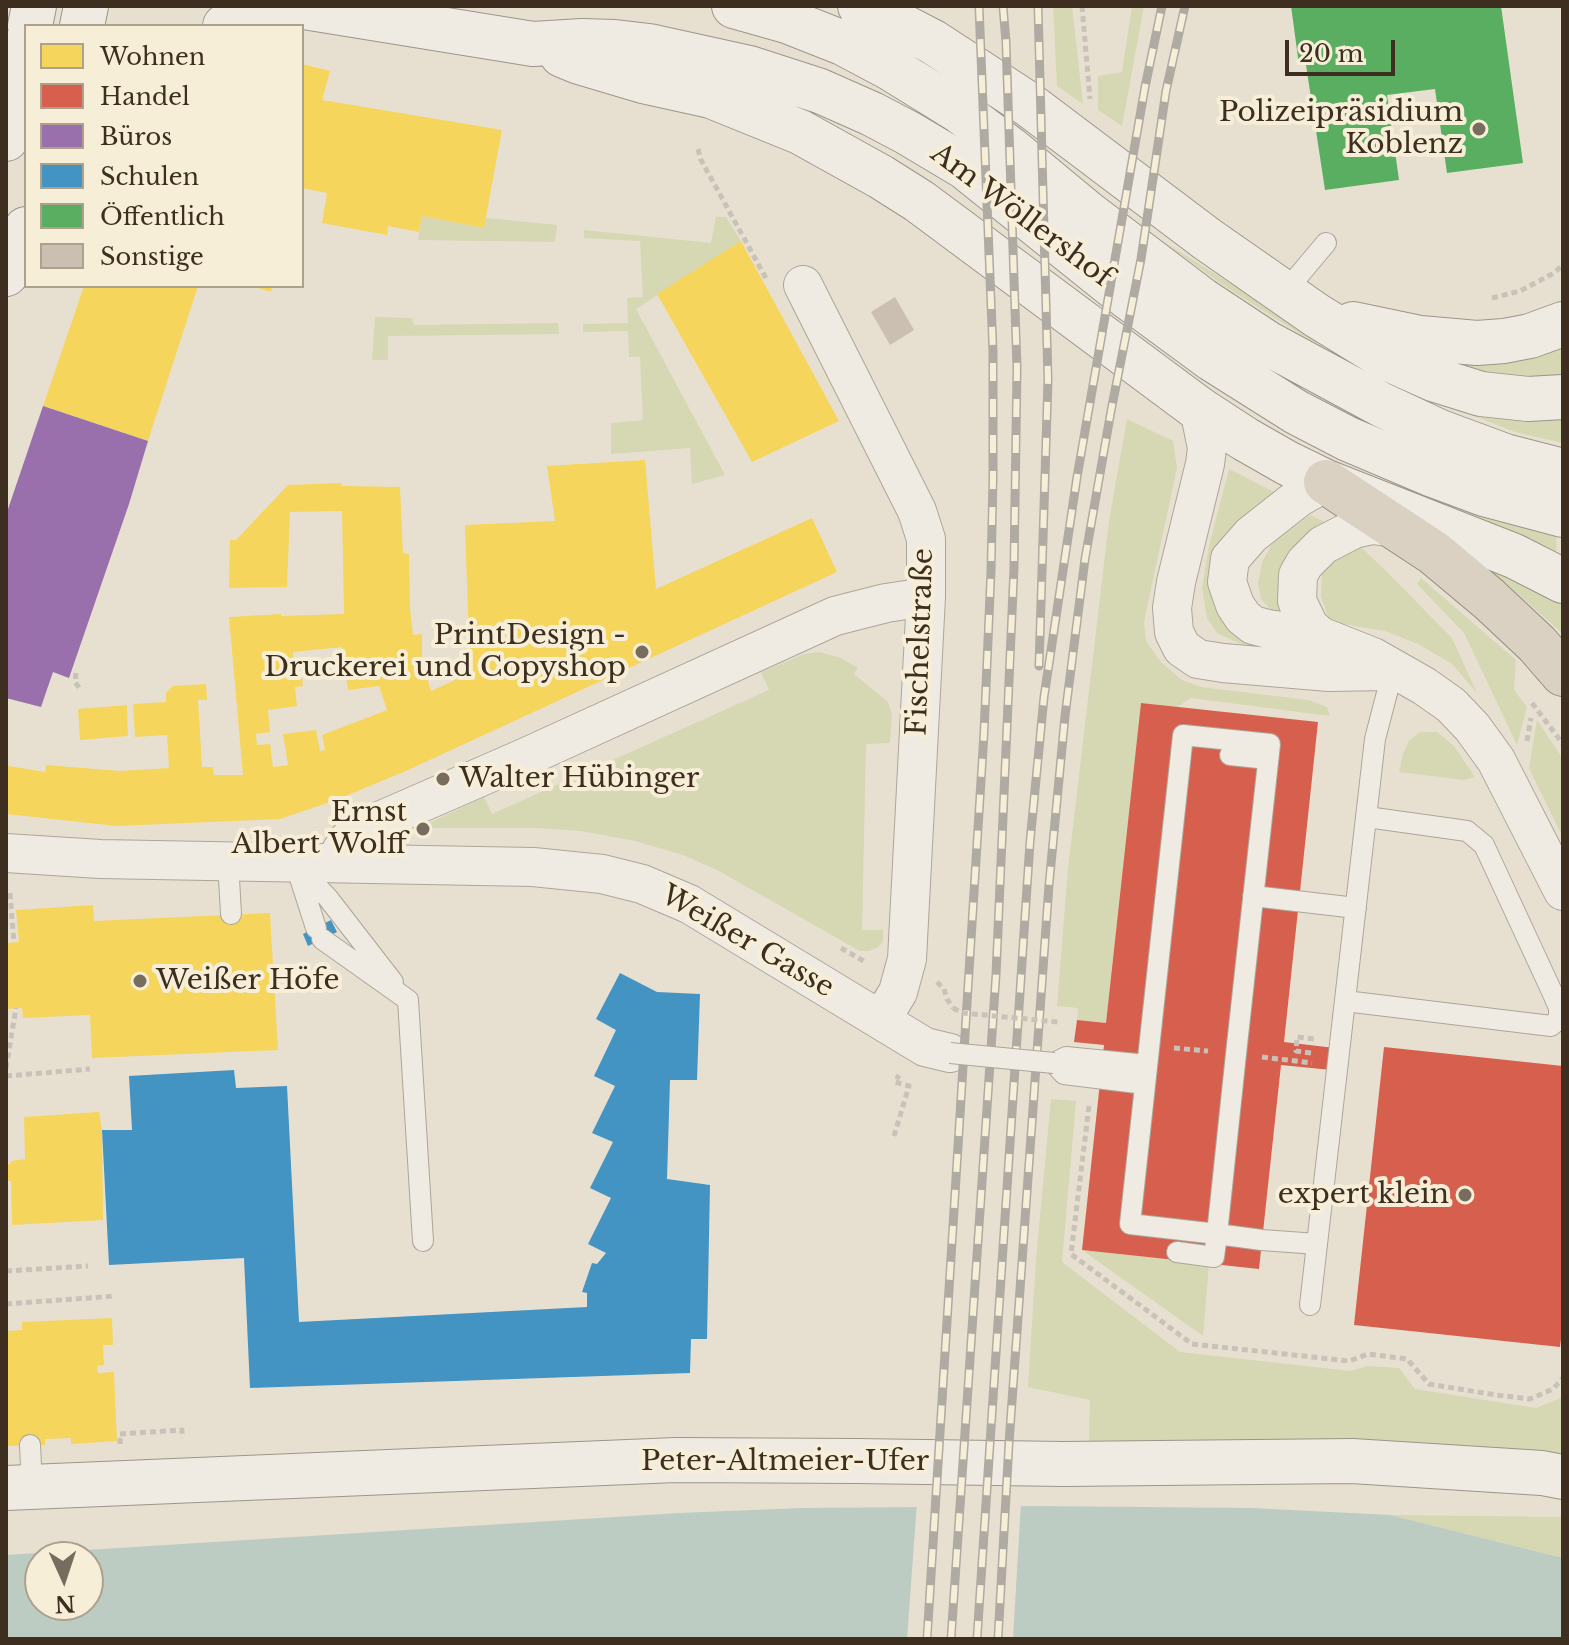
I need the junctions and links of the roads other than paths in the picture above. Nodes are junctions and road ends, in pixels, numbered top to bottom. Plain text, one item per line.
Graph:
1 (281, 6) edge
2 (298, 6) edge
3 (734, 6) edge
4 (860, 6) edge
5 (901, 18) edge
6 (231, 24) edge
7 (533, 44) junction
8 (24, 54) edge
9 (696, 56) junction
10 (934, 95) junction
11 (711, 96) junction
12 (6, 139) edge
13 (24, 236) edge
14 (1326, 243) dead end
15 (6, 274) edge
16 (803, 285) dead end
17 (1300, 304) junction
18 (1563, 324) edge
19 (1563, 397) edge
20 (1199, 409) junction
21 (1563, 471) edge
22 (1326, 482) junction
23 (1563, 515) edge
24 (1397, 528) junction
25 (1563, 581) edge
26 (926, 597) junction
27 (1320, 636) junction
28 (1397, 671) junction
29 (1563, 674) edge
30 (1230, 755) dead end
31 (1268, 759) junction
32 (1367, 817) junction
33 (6, 853) edge
34 (228, 861) junction
35 (294, 862) junction
36 (339, 863) junction
37 (1563, 891) edge
38 (1253, 896) junction
39 (1356, 908) junction
40 (231, 914) dead end
41 (408, 1000) junction
42 (1345, 1001) junction
43 (881, 1020) junction
44 (950, 1053) joint
45 (1054, 1063) junction
46 (1147, 1065) junction
47 (1217, 1234) junction
48 (423, 1241) dead end
49 (1317, 1244) junction
50 (1177, 1252) dead end
51 (1310, 1305) dead end
52 (23, 1473) edge
53 (1563, 1477) edge

1 - 6 street
2 - 7 street, Am Wöllershof
3 - 10 street, Am Wöllershof
4 - 5 street
5 - 17 street
7 - 9 street, Am Wöllershof
7 - 11 street
8 - 12 street
9 - 10 street
9 - 11 street
9 - 23 street, Am Wöllershof
10 - 21 street, Am Wöllershof
11 - 20 street
13 - 15 street
14 - 17 lane
16 - 26 street, Fischelstraße
17 - 18 street
17 - 19 street
20 - 22 street
20 - 28 street
22 - 24 highway
22 - 25 street
22 - 27 street
24 - 27 street
24 - 29 highway
26 - 36 street
26 - 43 street, Fischelstraße
27 - 28 street
28 - 32 lane
28 - 37 street
30 - 31 lane
31 - 38 lane
31 - 46 lane
32 - 39 lane
32 - 42 lane
33 - 34 street, Weißer Gasse
34 - 35 street, Weißer Gasse
34 - 40 lane
35 - 36 street, Weißer Gasse
35 - 41 lane
35 - 41 lane
36 - 43 street, Weißer Gasse
38 - 39 lane
38 - 47 lane
39 - 42 lane
41 - 48 lane
42 - 49 lane
43 - 44 street, Weißer Gasse
44 - 45 lane, bridge
45 - 46 lane
45 - 46 lane
46 - 47 lane
47 - 49 lane
47 - 50 lane
49 - 51 lane
52 - 53 street, Peter-Altmeier-Ufer

